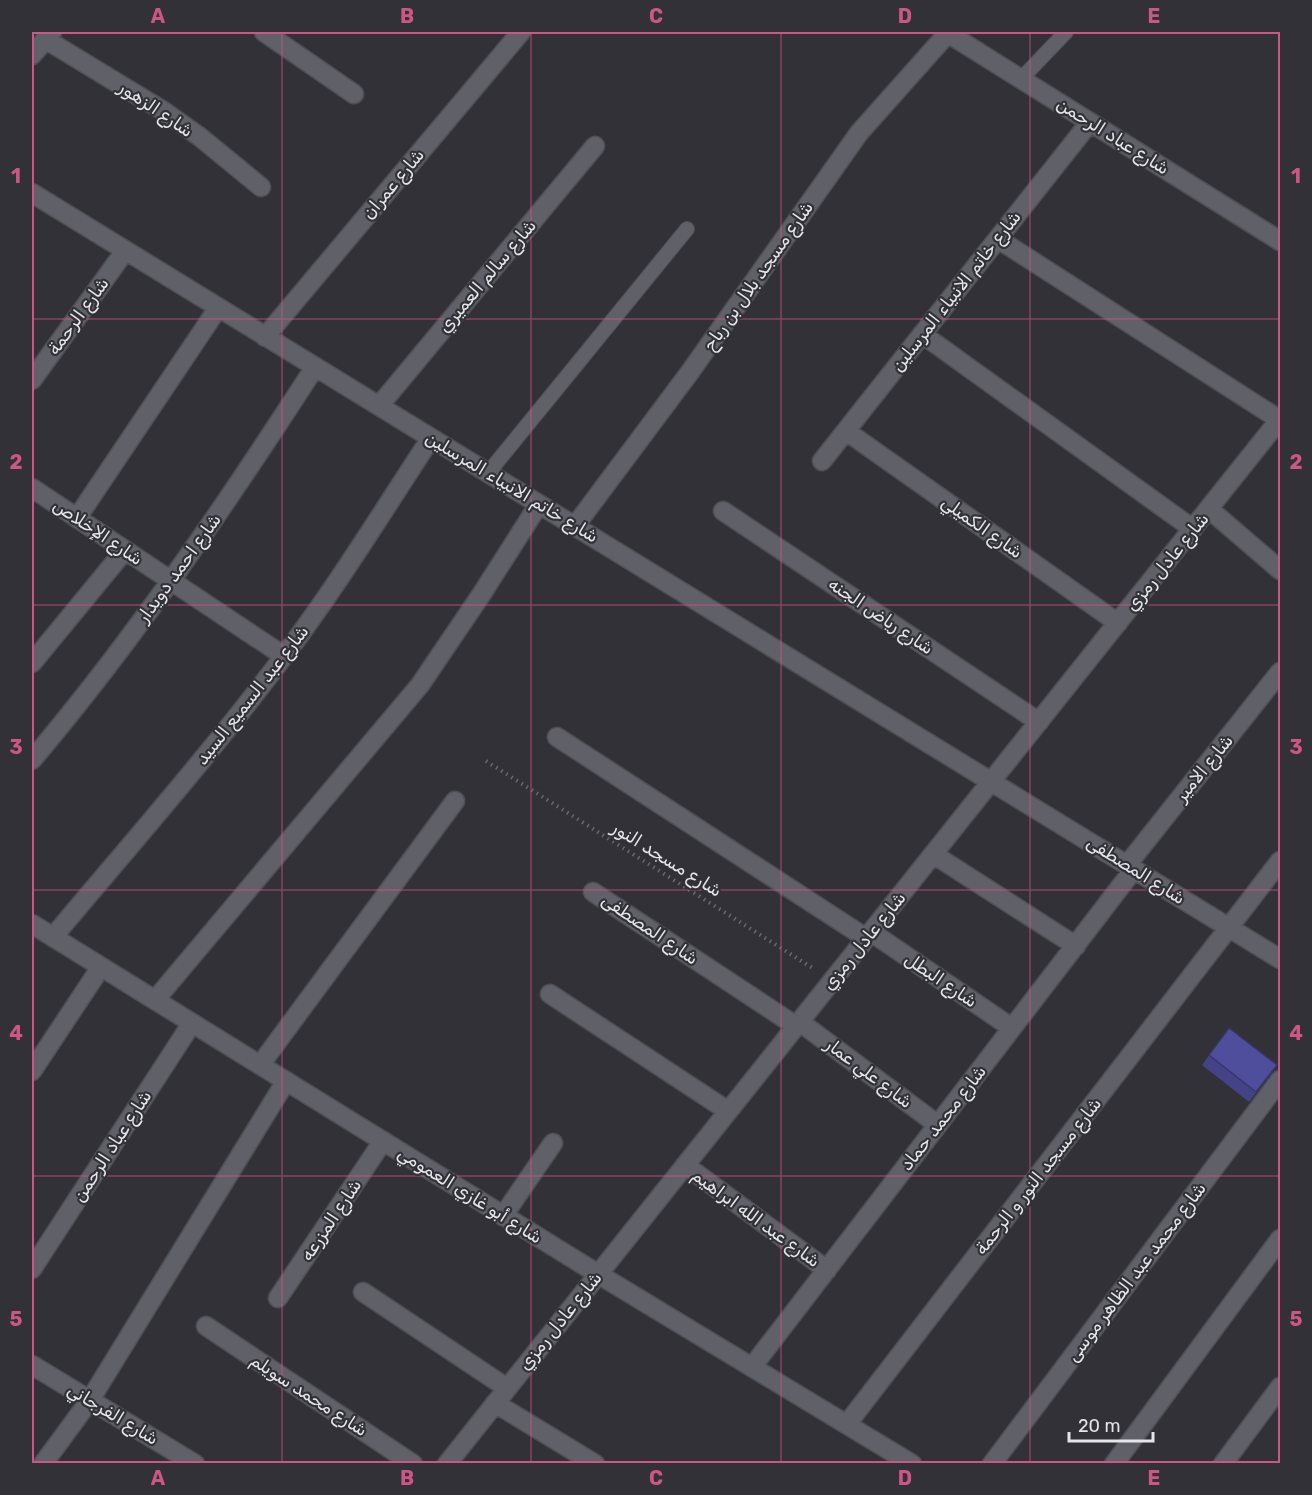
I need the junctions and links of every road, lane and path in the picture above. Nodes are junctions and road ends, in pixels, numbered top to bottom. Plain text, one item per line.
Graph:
1 (264, 32) edge
2 (521, 32) edge
3 (947, 32) edge
4 (1066, 32) edge
5 (49, 35) edge
6 (32, 55) edge
7 (1021, 79) junction
8 (354, 94) dead end
9 (1090, 122) junction
10 (595, 146) dead end
11 (261, 187) dead end
12 (32, 193) edge
13 (687, 229) dead end
14 (998, 239) junction
15 (1281, 241) edge
16 (125, 251) junction
17 (218, 308) junction
18 (922, 334) junction
19 (265, 337) junction
20 (315, 367) junction
21 (32, 380) edge
22 (379, 406) junction
23 (1280, 420) edge
24 (846, 431) junction
25 (431, 438) junction
26 (822, 461) dead end
27 (488, 473) junction
28 (32, 491) edge
29 (539, 504) junction
30 (1209, 509) junction
31 (723, 511) dead end
32 (77, 518) junction
33 (575, 526) junction
34 (1193, 529) junction
35 (125, 550) junction
36 (1281, 570) edge
37 (171, 581) junction
38 (1118, 623) junction
39 (284, 656) junction
40 (32, 663) edge
41 (1281, 672) edge
42 (1039, 722) junction
43 (557, 737) dead end
44 (32, 760) edge
45 (486, 760) dead end
46 (992, 781) junction
47 (455, 801) dead end
48 (933, 854) junction
49 (1281, 861) edge
50 (1131, 867) junction
51 (593, 892) dead end
52 (32, 924) edge
53 (1229, 928) junction
54 (868, 935) junction
55 (53, 937) junction
56 (1076, 946) junction
57 (1281, 959) edge
58 (101, 967) junction
59 (832, 980) junction
60 (550, 994) dead end
61 (155, 1000) junction
62 (192, 1023) junction
63 (798, 1024) junction
64 (1012, 1029) junction
65 (260, 1065) junction
66 (32, 1071) edge
67 (1281, 1080) edge
68 (286, 1081) junction
69 (728, 1111) junction
70 (938, 1125) junction
71 (383, 1142) junction
72 (553, 1143) dead end
73 (685, 1165) junction
74 (503, 1216) junction
75 (1281, 1239) edge
76 (32, 1269) edge
77 (827, 1270) junction
78 (598, 1275) junction
79 (363, 1292) dead end
80 (278, 1298) dead end
81 (206, 1326) dead end
82 (32, 1365) edge
83 (752, 1367) junction
84 (1281, 1387) edge
85 (507, 1388) junction
86 (90, 1400) junction
87 (495, 1403) junction
88 (847, 1424) junction
89 (43, 1464) edge
90 (195, 1464) edge
91 (413, 1464) edge
92 (447, 1464) edge
93 (595, 1464) edge
94 (912, 1464) edge
95 (992, 1464) edge
96 (1114, 1464) edge
97 (1223, 1464) edge

1 - 8 street
2 - 19 street, شارع عمران
3 - 7 street, شارع عباد الرحمن
3 - 33 street, شارع مسجد بلال بن رباح
4 - 7 lane
5 - 6 street
5 - 11 street, شارع الزهور
7 - 9 street, شارع عباد الرحمن
9 - 14 street, شارع خاتم الانبياء المرسلين
9 - 15 street, شارع عباد الرحمن
10 - 22 street, شارع سالم العميري
12 - 16 street, شارع خاتم الانبياء المرسلين
13 - 27 lane
14 - 18 street, شارع خاتم الانبياء المرسلين
14 - 23 street
16 - 17 street, شارع خاتم الانبياء المرسلين
16 - 21 street, شارع الرحمة
17 - 19 street, شارع خاتم الانبياء المرسلين
17 - 32 street
18 - 24 street, شارع خاتم الانبياء المرسلين
18 - 34 street
19 - 20 street, شارع خاتم الانبياء المرسلين
20 - 22 street, شارع خاتم الانبياء المرسلين
20 - 37 street, شارع احمد دويدار
22 - 25 street, شارع خاتم الانبياء المرسلين
23 - 30 street, شارع عادل رمزي
24 - 26 street, شارع خاتم الانبياء المرسلين
24 - 38 street, شارع الكميلي
25 - 27 street, شارع خاتم الانبياء المرسلين
25 - 39 street, شارع عبد السميع السيد
27 - 29 street, شارع خاتم الانبياء المرسلين
28 - 32 street, شارع الإخلاص
29 - 33 street, شارع خاتم الانبياء المرسلين
29 - 61 street
30 - 34 street, شارع عادل رمزي
30 - 36 street
31 - 42 street, شارع رياض الجنه
32 - 35 street, شارع الإخلاص
33 - 46 street, شارع خاتم الانبياء المرسلين
34 - 38 street, شارع عادل رمزي
35 - 37 street, شارع الإخلاص
35 - 40 street
37 - 39 street, شارع الإخلاص
37 - 44 street, شارع احمد دويدار
38 - 42 street, شارع عادل رمزي
39 - 55 street, شارع عبد السميع السيد
41 - 50 street, شارع الامير
42 - 46 street, شارع عادل رمزي
43 - 54 street, شارع البطل
45 - 59 path, شارع مسجد النور
46 - 48 street, شارع عادل رمزي
46 - 50 street, شارع المصطفى
47 - 65 street
48 - 54 street, شارع عادل رمزي
48 - 56 street
49 - 53 street, شارع مسجد النور و الرحمة
50 - 53 street, شارع المصطفى
50 - 56 street, شارع محمد حماد
51 - 63 street, شارع المصطفى
52 - 55 street, شارع أبو غازي العمومي
53 - 57 street, شارع المصطفى
53 - 88 street, شارع مسجد النور و الرحمة
54 - 59 street, شارع عادل رمزي
54 - 64 street, شارع البطل
55 - 58 street, شارع أبو غازي العمومي
56 - 64 street, شارع محمد حماد
58 - 61 street, شارع أبو غازي العمومي
58 - 66 street
59 - 63 street, شارع عادل رمزي
60 - 69 street
61 - 62 street, شارع أبو غازي العمومي
62 - 65 street, شارع أبو غازي العمومي
62 - 76 street, شارع عباد الرحمن
63 - 69 street, شارع عادل رمزي
63 - 70 street, شارع علي عمار
64 - 70 street, شارع محمد حماد
65 - 68 street, شارع أبو غازي العمومي
67 - 95 street, شارع محمد عبد الظاهر موسى
68 - 71 street, شارع أبو غازي العمومي
68 - 86 street
69 - 73 street, شارع عادل رمزي
70 - 77 street, شارع محمد حماد
71 - 74 street, شارع أبو غازي العمومي
71 - 80 street, شارع المزرعه
72 - 74 street
73 - 77 street, شارع عبد الله ابراهيم
73 - 78 street, شارع عادل رمزي
74 - 78 street, شارع أبو غازي العمومي
75 - 96 street
77 - 83 street, شارع محمد حماد
78 - 83 street, شارع أبو غازي العمومي
78 - 85 street, شارع عادل رمزي
79 - 85 street
81 - 91 street, شارع محمد سويلم
82 - 86 street, شارع الفرجاني
83 - 88 street, شارع أبو غازي العمومي
84 - 97 street
85 - 87 street, شارع عادل رمزي
86 - 89 street
86 - 90 street, شارع الفرجاني
87 - 92 street, شارع عادل رمزي
87 - 93 street
88 - 94 street, شارع أبو غازي العمومي

